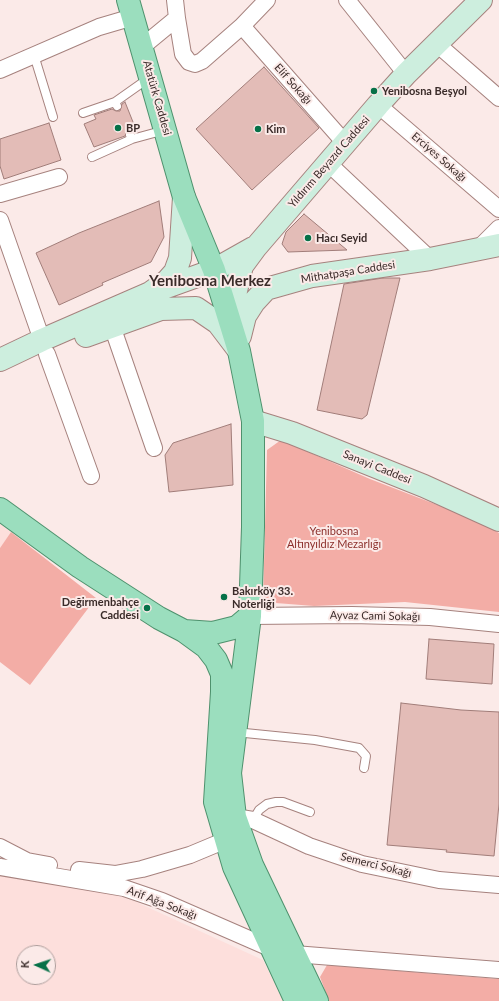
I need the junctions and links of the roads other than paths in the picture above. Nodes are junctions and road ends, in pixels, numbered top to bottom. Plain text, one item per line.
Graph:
1 (176, 0) edge
2 (267, 0) edge
3 (348, 0) edge
4 (481, 0) edge
5 (131, 8) edge
6 (177, 18) junction
7 (242, 26) junction
8 (438, 44) junction
9 (142, 46) junction
10 (34, 55) junction
11 (0, 70) edge
12 (406, 74) junction
13 (151, 78) junction
14 (499, 98) edge
15 (378, 105) junction
16 (83, 113) dead end
17 (53, 117) dead end
18 (166, 130) junction
19 (345, 143) junction
20 (92, 157) dead end
21 (328, 163) junction
22 (59, 177) dead end
23 (0, 194) edge
24 (184, 197) junction
25 (499, 209) edge
26 (0, 220) edge
27 (499, 228) edge
28 (499, 245) edge
29 (256, 247) junction
30 (207, 249) junction
31 (475, 251) junction
32 (430, 259) junction
33 (214, 270) junction
34 (150, 293) junction
35 (112, 326) junction
36 (44, 347) junction
37 (239, 351) junction
38 (0, 360) edge
39 (0, 376) edge
40 (253, 421) junction
41 (154, 448) dead end
42 (91, 476) dead end
43 (0, 509) edge
44 (499, 520) edge
45 (250, 616) junction
46 (499, 624) edge
47 (184, 631) junction
48 (235, 732) junction
49 (364, 768) dead end
50 (310, 812) dead end
51 (244, 818) junction
52 (226, 840) junction
53 (0, 847) edge
54 (0, 867) edge
55 (499, 885) edge
56 (272, 949) junction
57 (294, 954) junction
58 (499, 970) edge
59 (296, 1001) edge
60 (317, 1001) edge

1 - 6 street
2 - 7 street
3 - 12 street
4 - 8 main road, Yıldırım Beyazıd Caddesi
5 - 9 main road, Atatürk Caddesi
5 - 10 street
6 - 7 street
6 - 9 street
7 - 19 street, Elif Sokağı
8 - 12 main road, Yıldırım Beyazıd Caddesi
8 - 14 street
9 - 13 main road, Atatürk Caddesi
10 - 11 street
10 - 17 lane
12 - 15 main road, Yıldırım Beyazıd Caddesi
13 - 16 lane
13 - 18 main road, Atatürk Caddesi
15 - 19 main road, Yıldırım Beyazıd Caddesi
15 - 25 street, Erciyes Sokağı
18 - 20 lane
18 - 24 main road, Atatürk Caddesi
19 - 21 main road, Yıldırım Beyazıd Caddesi
21 - 29 main road, Yıldırım Beyazıd Caddesi
21 - 32 street
22 - 23 street
24 - 30 main road, Atatürk Caddesi
24 - 34 main road
26 - 36 street
27 - 31 street
28 - 31 main road, Mithatpaşa Caddesi
29 - 30 main road
29 - 33 main road
29 - 37 main road, Yıldırım Beyazıd Caddesi
30 - 33 main road, Atatürk Caddesi
31 - 32 main road, Mithatpaşa Caddesi
32 - 37 main road, Mithatpaşa Caddesi
33 - 34 main road
33 - 37 main road, Atatürk Caddesi
34 - 36 main road
35 - 36 main road
35 - 37 main road
35 - 41 street
36 - 38 main road
36 - 39 main road
36 - 42 street
37 - 40 main road, Atatürk Caddesi
40 - 44 main road, Sanayi Caddesi
40 - 45 main road, Atatürk Caddesi
43 - 47 main road
45 - 46 street, Ayvaz Cami Sokağı
45 - 47 main road
45 - 48 main road, Atatürk Caddesi
47 - 52 main road
48 - 49 lane
48 - 51 main road, Atatürk Caddesi
50 - 51 lane
51 - 55 street, Semerci Sokağı
51 - 57 main road, Atatürk Caddesi
52 - 53 street
52 - 56 main road
54 - 56 street, Arif Ağa Sokağı
56 - 59 main road
57 - 58 street
57 - 60 main road, Atatürk Caddesi

